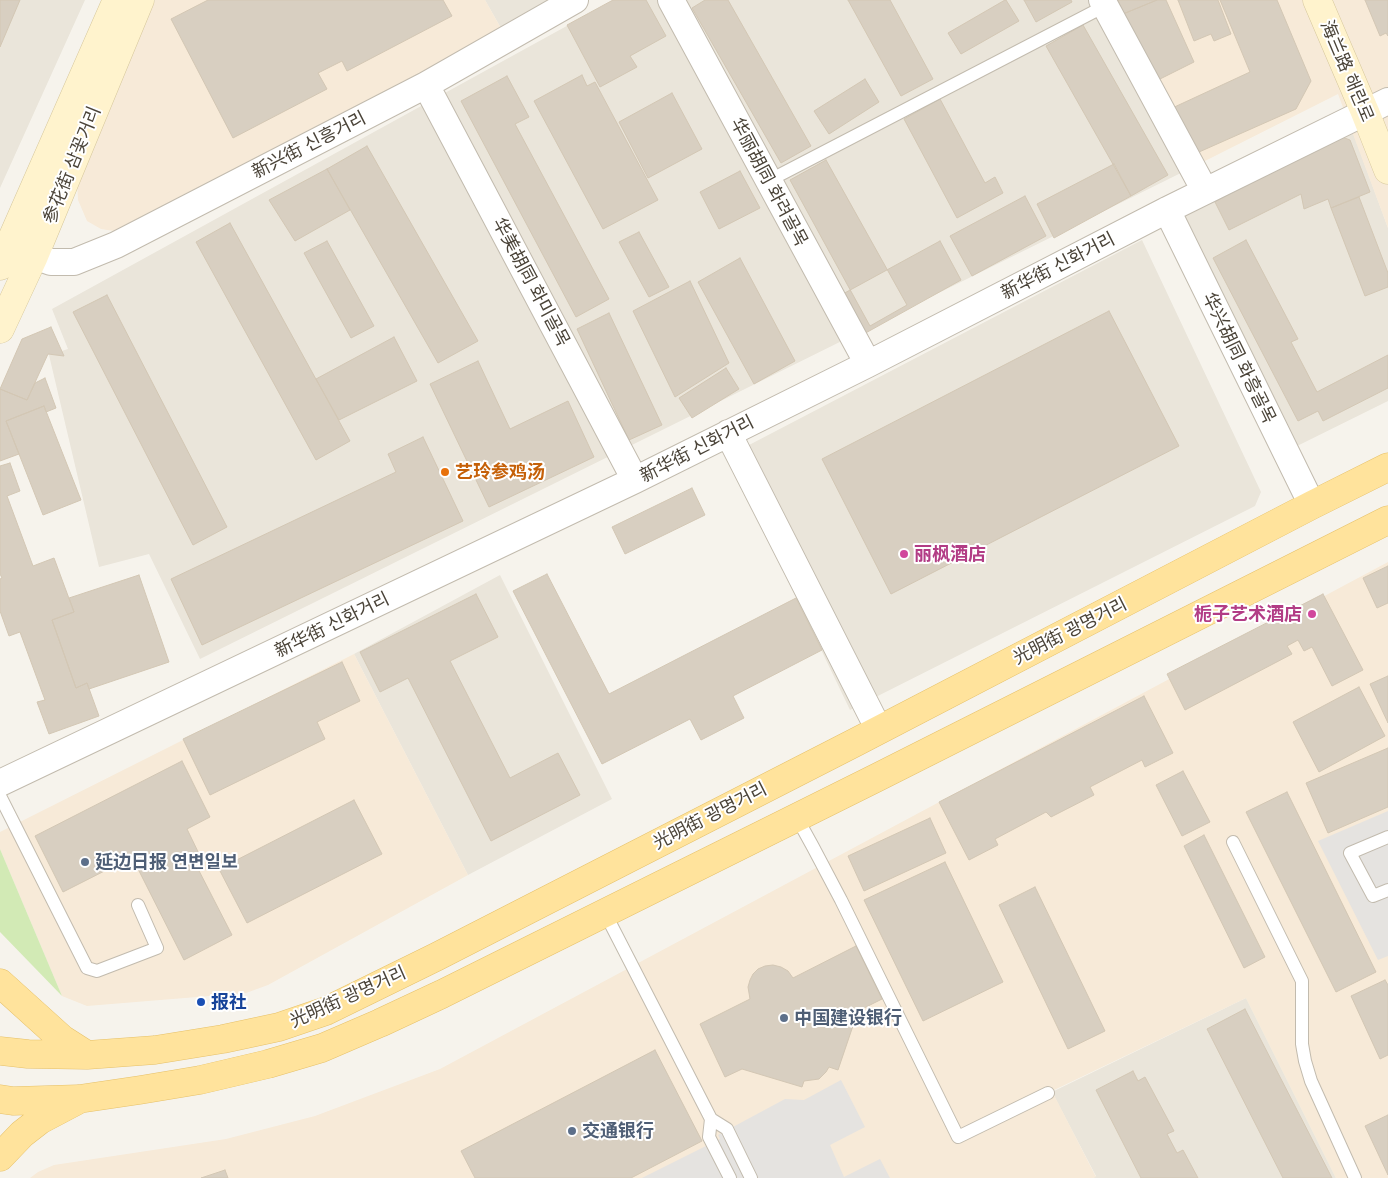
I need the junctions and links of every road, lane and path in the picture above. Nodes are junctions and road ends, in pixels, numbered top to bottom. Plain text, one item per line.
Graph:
1 (117, 0) edge
2 (140, 0) edge
3 (575, 0) edge
4 (671, 0) edge
5 (1317, 0) edge
6 (1103, 3) edge
7 (426, 85) junction
8 (1377, 106) edge
9 (1388, 170) edge
10 (768, 181) junction
11 (1205, 191) junction
12 (1167, 210) junction
13 (34, 256) junction
14 (0, 266) edge
15 (0, 329) edge
16 (868, 364) junction
17 (728, 433) junction
18 (1388, 467) edge
19 (635, 480) junction
20 (1312, 505) junction
21 (1388, 520) edge
22 (879, 730) junction
23 (0, 783) edge
24 (0, 796) edge
25 (796, 818) junction
26 (1388, 837) edge
27 (1233, 842) dead end
28 (1388, 890) edge
29 (138, 906) dead end
30 (606, 913) junction
31 (0, 983) edge
32 (0, 1051) edge
33 (87, 1055) junction
34 (1048, 1093) dead end
35 (0, 1099) edge
36 (79, 1099) junction
37 (711, 1119) junction
38 (0, 1157) edge
39 (730, 1178) edge
40 (751, 1178) edge
41 (1355, 1178) edge

1 - 14 main road, 参花街 삼꽃거리
2 - 13 main road, 参花街 삼꽃거리
3 - 7 street, 新兴街 신흥거리
4 - 10 street, 华丽胡同 화려골목
5 - 8 main road, 海兰路 해란로
6 - 10 lane
6 - 11 street
7 - 13 street, 新兴街 신흥거리
7 - 19 street, 华美胡同 화미골목
8 - 9 main road, 海兰路 해란로
8 - 11 street, 新华街 신화거리
10 - 16 street, 华丽胡同 화려골목
11 - 12 street, 新华街 신화거리
12 - 16 street, 新华街 신화거리
12 - 20 street, 华兴胡同 화흥골목
13 - 15 main road, 参花街 삼꽃거리
16 - 17 street, 新华街 신화거리
17 - 19 street, 新华街 신화거리
17 - 22 street
18 - 20 main road, 光明街 광명거리
19 - 23 street, 新华街 신화거리
20 - 22 main road, 光明街 광명거리
21 - 25 main road, 光明街 광명거리
22 - 33 main road, 光明街 광명거리
24 - 29 lane
25 - 30 main road, 光明街 광명거리
25 - 34 lane
26 - 28 lane
27 - 41 lane
30 - 36 main road, 光明街 광명거리
30 - 37 lane
31 - 33 main road
32 - 33 main road, 光明街 광명거리
35 - 36 main road, 光明街 광명거리
36 - 38 main road
37 - 39 lane
37 - 40 lane

